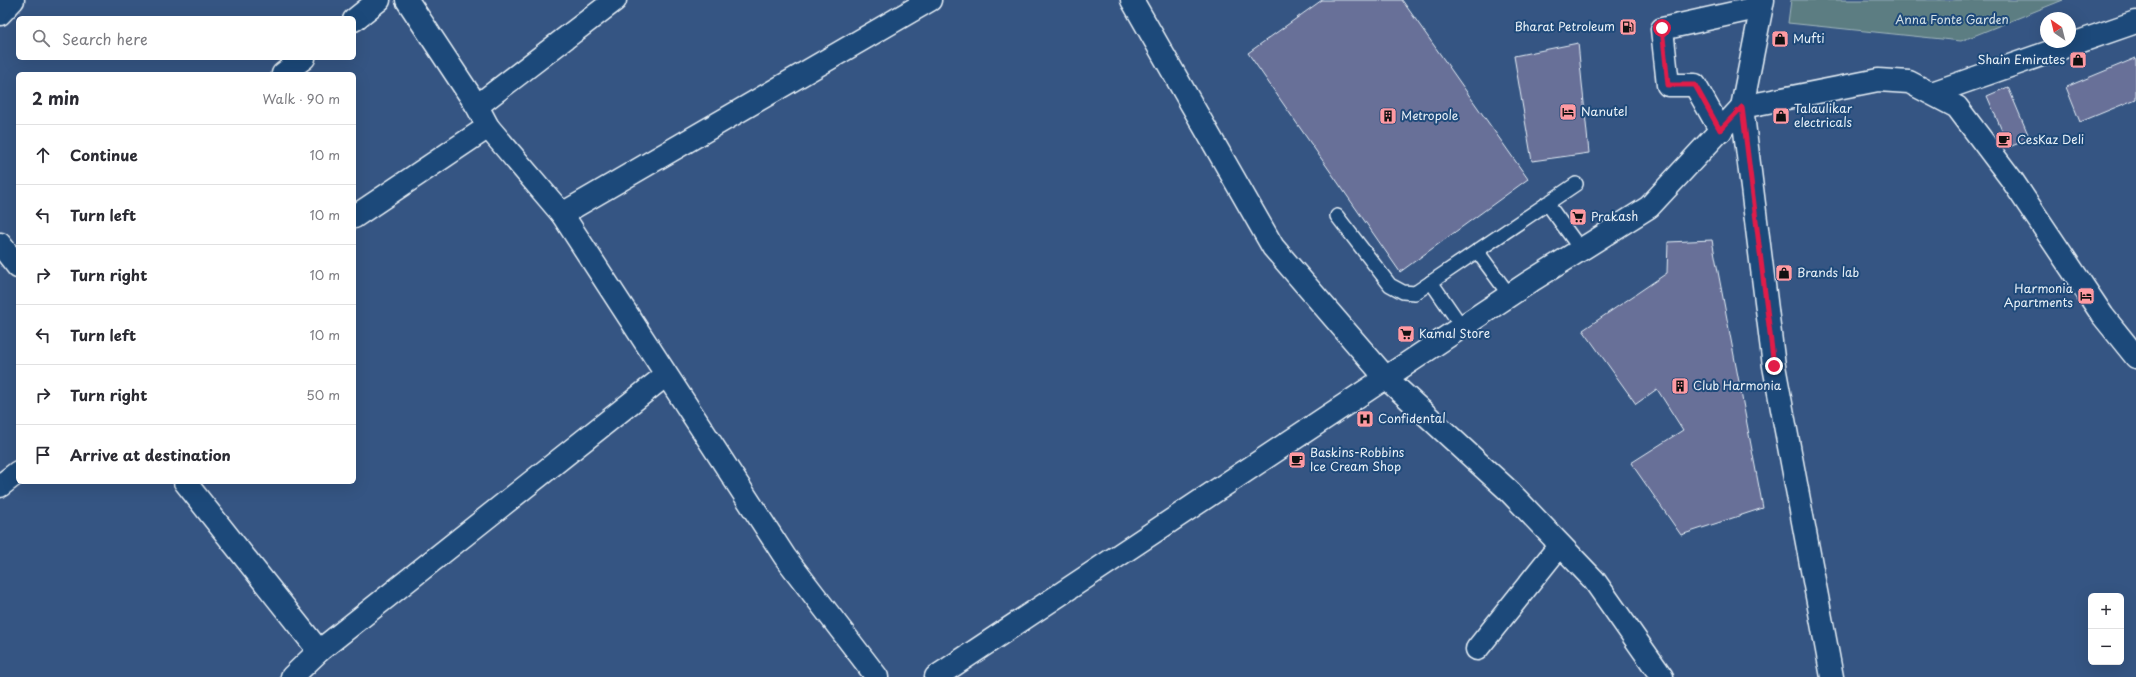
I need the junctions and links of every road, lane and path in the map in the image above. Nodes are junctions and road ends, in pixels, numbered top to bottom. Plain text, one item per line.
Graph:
1 (13, 0) edge
2 (379, 0) edge
3 (407, 0) edge
4 (615, 0) edge
5 (930, 0) edge
6 (1132, 0) edge
7 (1762, 4) edge
8 (0, 14) edge
9 (356, 18) edge
10 (2136, 22) edge
11 (301, 60) edge
12 (286, 72) edge
13 (1932, 93) junction
14 (477, 106) junction
15 (1742, 107) junction
16 (488, 127) junction
17 (1720, 130) junction
18 (1576, 184) dead end
19 (1547, 203) junction
20 (562, 214) junction
21 (356, 216) edge
22 (1337, 216) dead end
23 (1, 247) edge
24 (1477, 250) junction
25 (1581, 250) junction
26 (16, 265) edge
27 (1431, 282) junction
28 (1510, 296) junction
29 (1462, 327) junction
30 (2136, 357) edge
31 (666, 375) junction
32 (1386, 378) junction
33 (16, 474) edge
34 (187, 484) edge
35 (0, 486) edge
36 (1560, 545) junction
37 (1477, 649) dead end
38 (319, 651) junction
39 (292, 677) edge
40 (877, 677) edge
41 (936, 677) edge
42 (1662, 677) edge
43 (1832, 677) edge

1 - 8 street
2 - 9 street
3 - 14 street
4 - 14 street
5 - 20 street
6 - 32 street
7 - 15 street
7 - 17 street
10 - 13 street
11 - 12 street
13 - 15 street
13 - 30 street
14 - 16 street
15 - 17 street
15 - 43 street
16 - 20 street
16 - 21 street
17 - 25 street
18 - 19 lane
19 - 24 lane
19 - 25 lane
20 - 31 street
22 - 27 lane
23 - 26 street
24 - 27 lane
24 - 28 lane
25 - 28 street
27 - 29 lane
28 - 29 street
29 - 32 street
31 - 38 street
31 - 40 street
32 - 36 street
32 - 41 street
33 - 35 street
34 - 38 street
36 - 37 street
36 - 42 street
38 - 39 street

